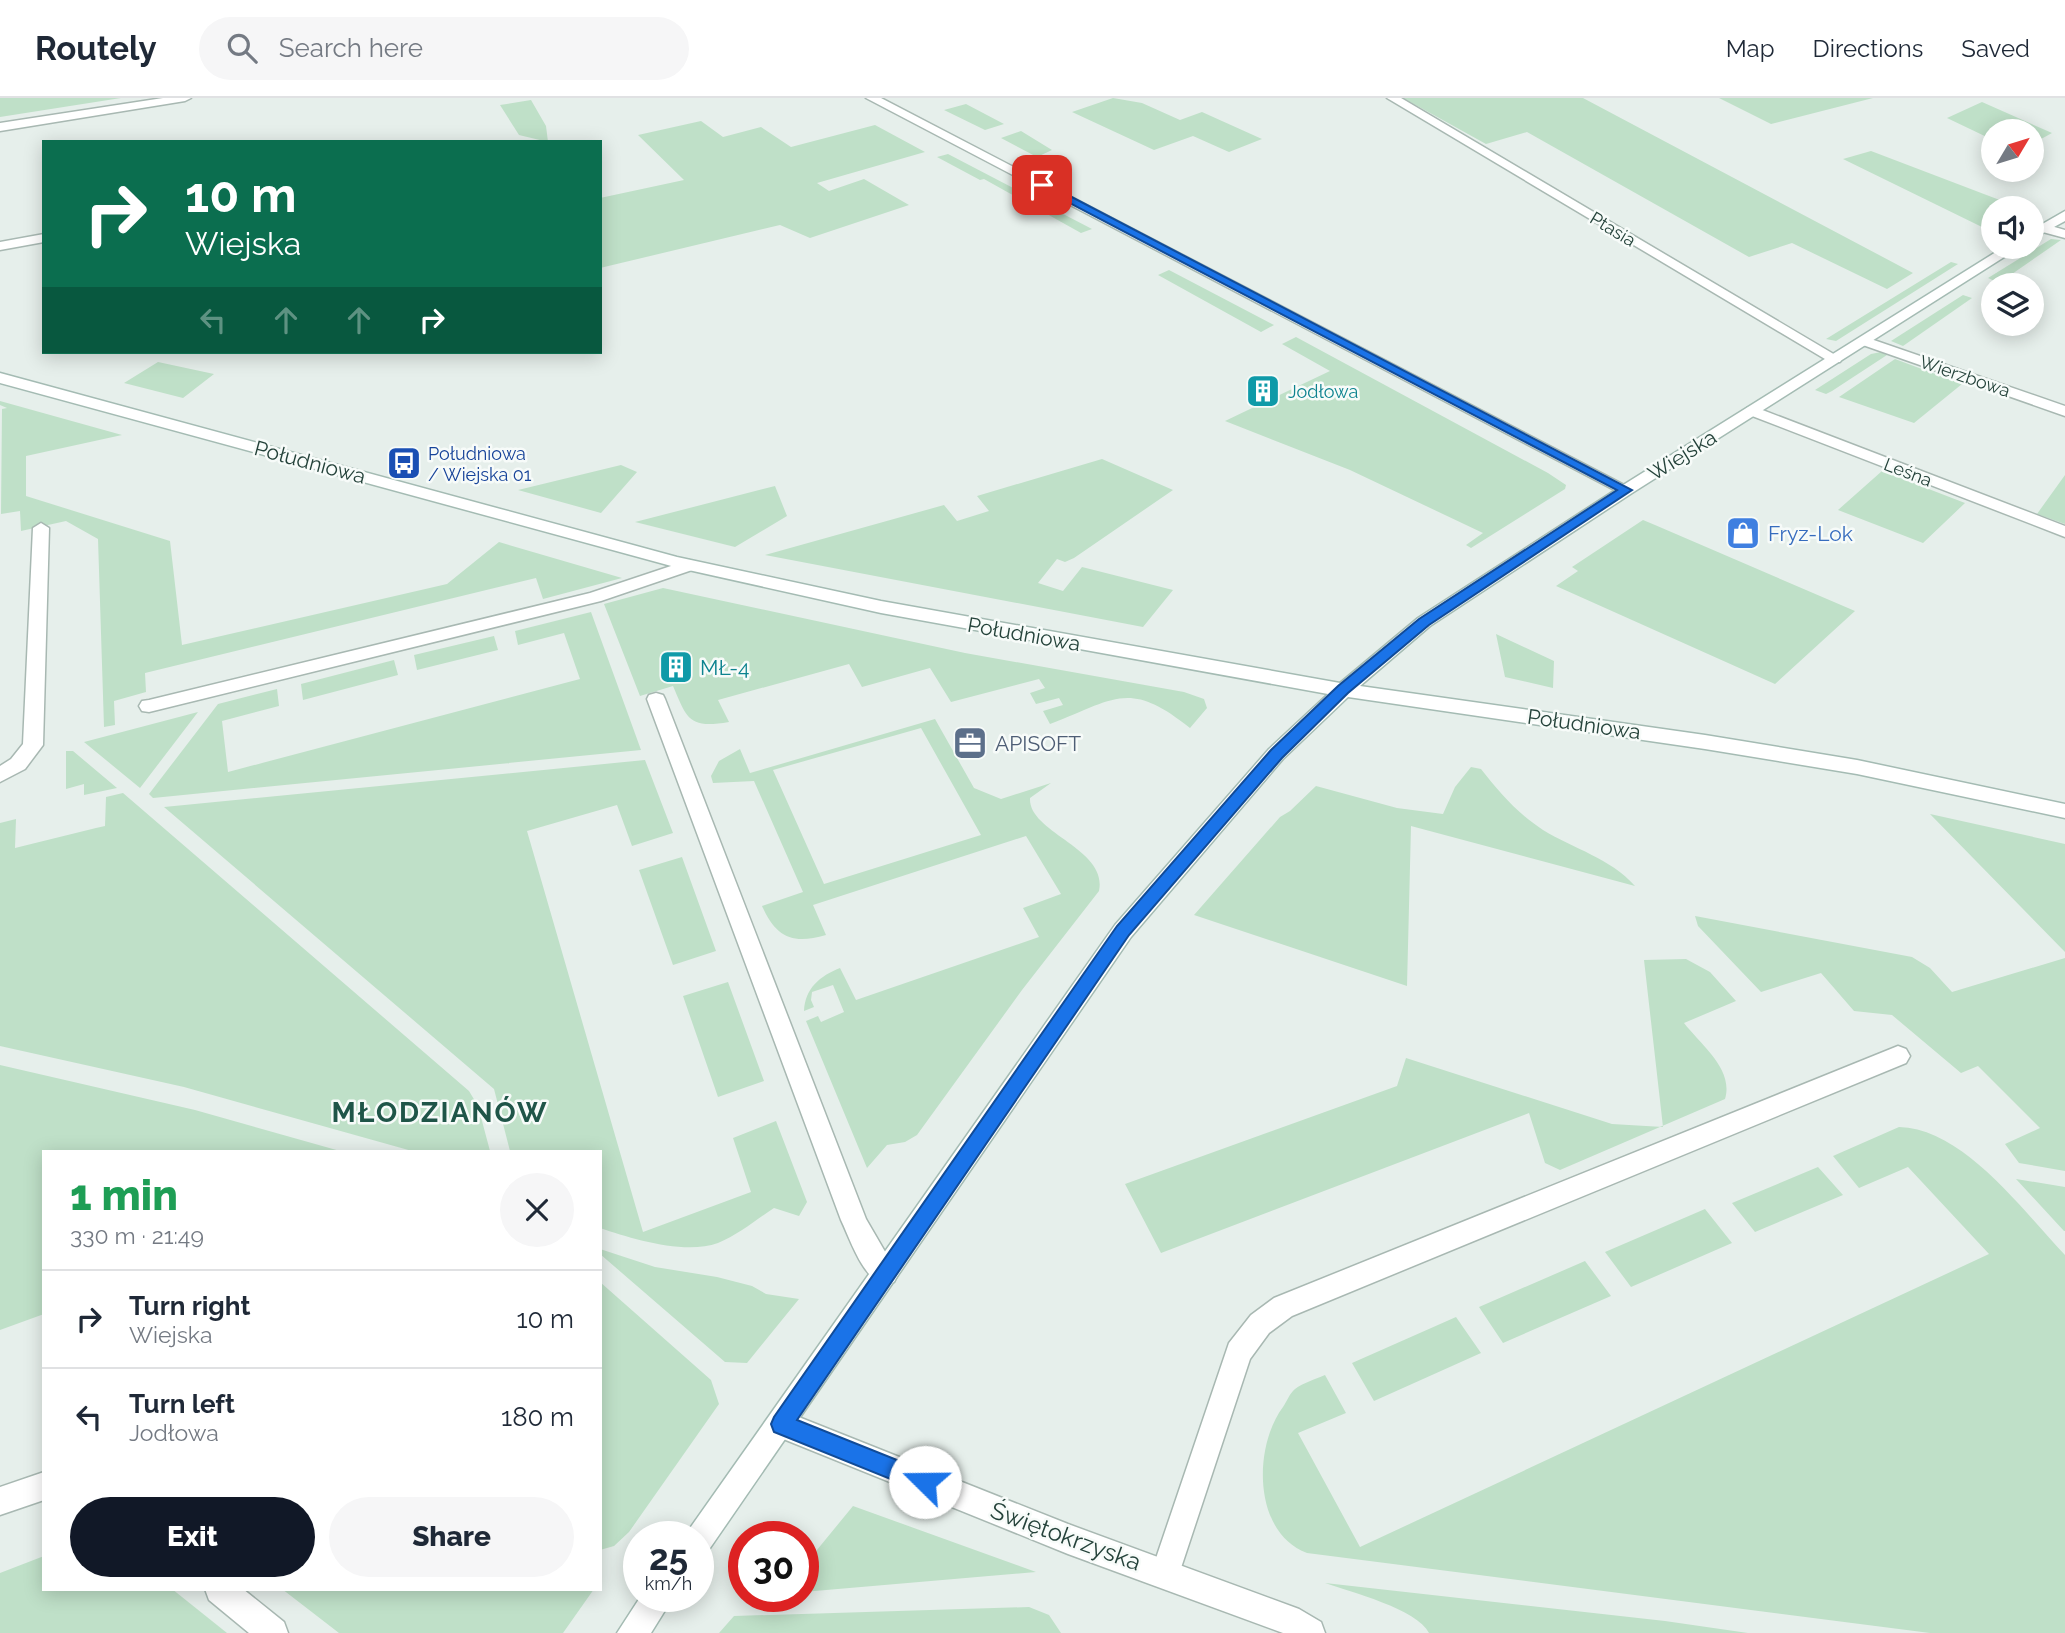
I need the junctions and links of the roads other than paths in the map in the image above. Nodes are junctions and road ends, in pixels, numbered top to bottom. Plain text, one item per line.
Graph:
1 (185, 98) edge
2 (872, 98) edge
3 (1393, 98) edge
4 (0, 127) edge
5 (2065, 215) edge
6 (2044, 228) edge
7 (2044, 232) edge
8 (2065, 234) edge
9 (42, 238) edge
10 (0, 246) edge
11 (1993, 259) edge
12 (1865, 341) junction
13 (1835, 359) junction
14 (0, 378) edge
15 (1752, 411) junction
16 (2065, 411) edge
17 (1626, 490) junction
18 (41, 528) dead end
19 (2065, 532) edge
20 (689, 565) junction
21 (1343, 690) junction
22 (656, 699) dead end
23 (149, 706) dead end
24 (0, 775) edge
25 (2065, 811) edge
26 (1898, 1056) dead end
27 (885, 1274) junction
28 (781, 1424) junction
29 (42, 1487) edge
30 (0, 1501) edge
31 (712, 1521) edge
32 (1166, 1573) junction
33 (222, 1591) edge
34 (647, 1612) edge
35 (273, 1633) edge
36 (632, 1633) edge
37 (1310, 1633) edge

1 - 4 street
2 - 17 street
3 - 13 street, Ptasia
5 - 6 street
7 - 8 street
9 - 10 street
11 - 12 street, Wiejska
12 - 13 street, Wiejska
12 - 16 street, Wierzbowa
13 - 15 street, Wiejska
14 - 20 street, Południowa
15 - 17 street, Wiejska
15 - 19 street, Leśna
17 - 21 street, Wiejska
18 - 24 street
20 - 21 street, Południowa
20 - 23 street
21 - 25 street, Południowa
21 - 27 street, Wiejska
22 - 27 street
26 - 32 street
27 - 28 street, Wiejska
28 - 31 street, Wiejska
28 - 32 street, Świętokrzyska
29 - 30 street
32 - 37 street, Świętokrzyska
33 - 35 street
34 - 36 street

